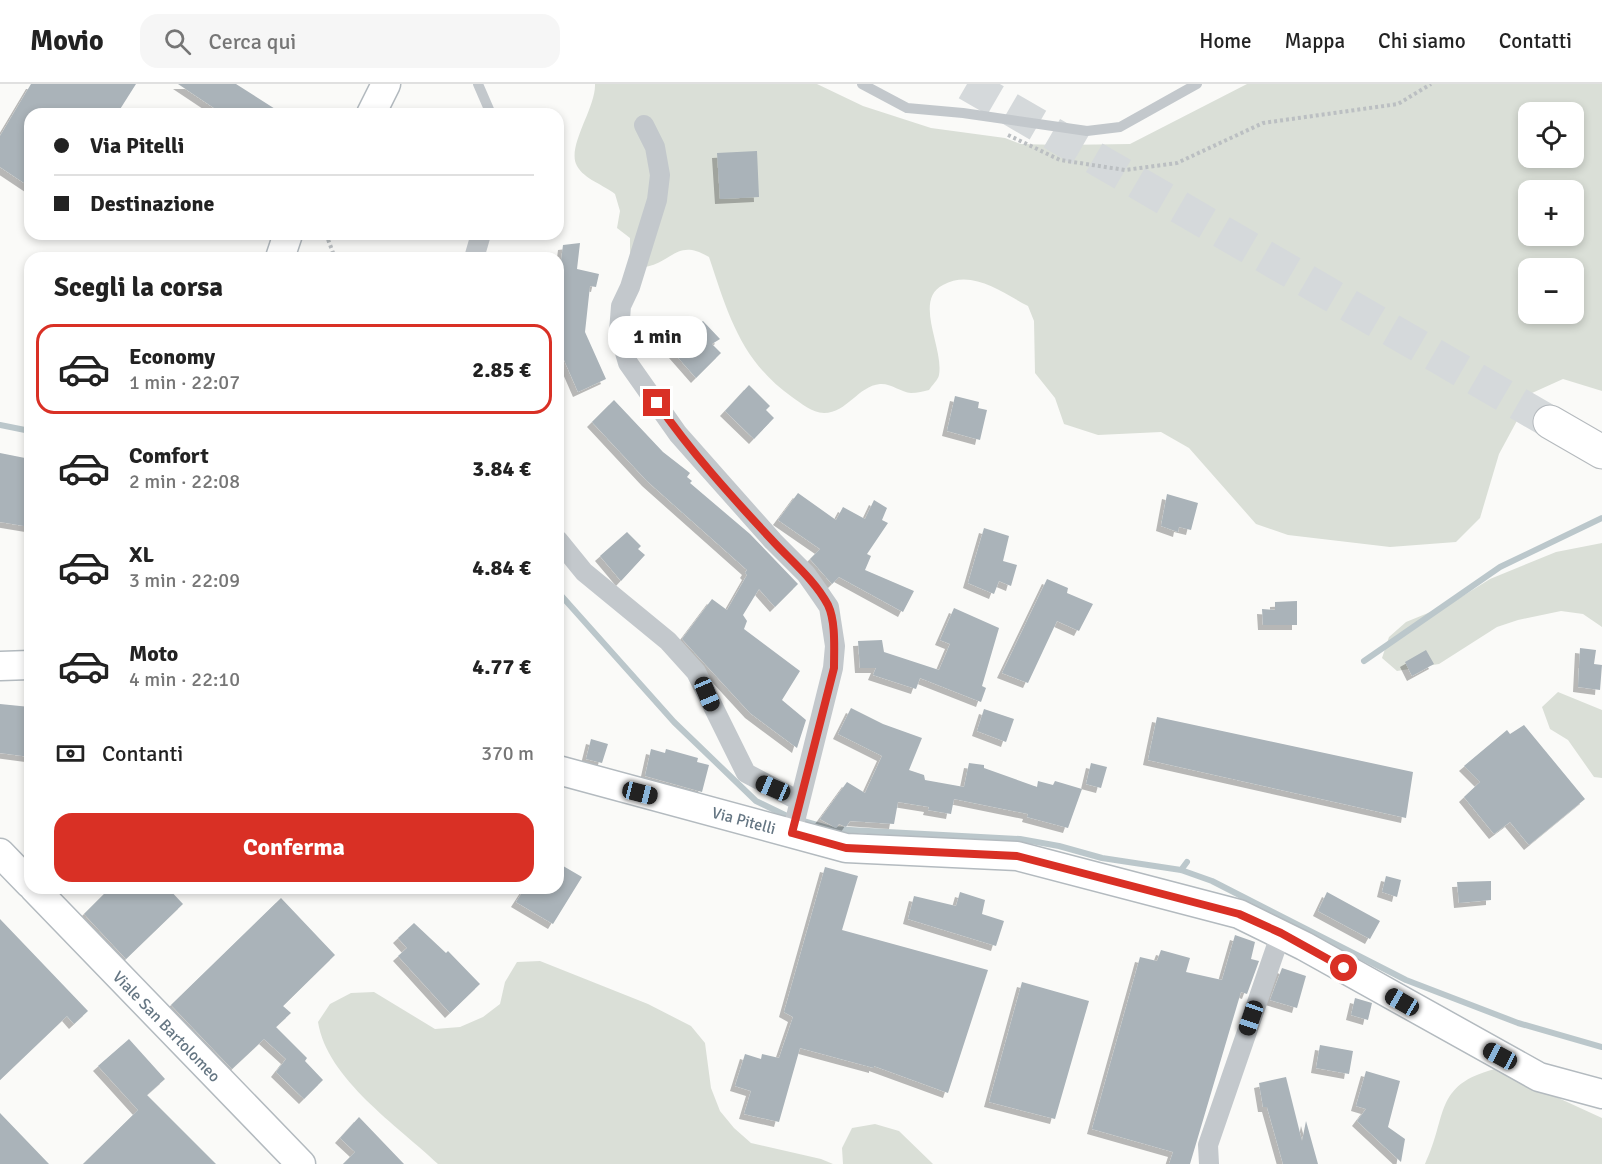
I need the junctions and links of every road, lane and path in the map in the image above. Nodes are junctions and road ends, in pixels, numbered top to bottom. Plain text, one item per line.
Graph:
1 (386, 84) edge
2 (478, 84) edge
3 (862, 84) edge
4 (1197, 84) edge
5 (1431, 84) edge
6 (374, 108) edge
7 (488, 108) edge
8 (644, 125) dead end
9 (998, 130) dead end
10 (1550, 422) tunnel mouth
11 (1602, 452) edge
12 (564, 547) edge
13 (24, 665) edge
14 (0, 666) edge
15 (564, 771) edge
16 (795, 818) junction
17 (0, 853) edge
18 (24, 878) edge
19 (40, 894) edge
20 (1281, 933) junction
21 (1602, 1094) edge
22 (301, 1164) edge
23 (1209, 1164) edge

1 - 6 street
2 - 7 lane
3 - 4 lane
5 - 9 path
8 - 16 street
10 - 11 highway
12 - 16 street
13 - 14 street
15 - 16 street, Via Pitelli
16 - 20 street, Via Pitelli
17 - 18 street
19 - 22 street, Viale San Bartolomeo
20 - 21 street, Via Pitelli
20 - 23 street

